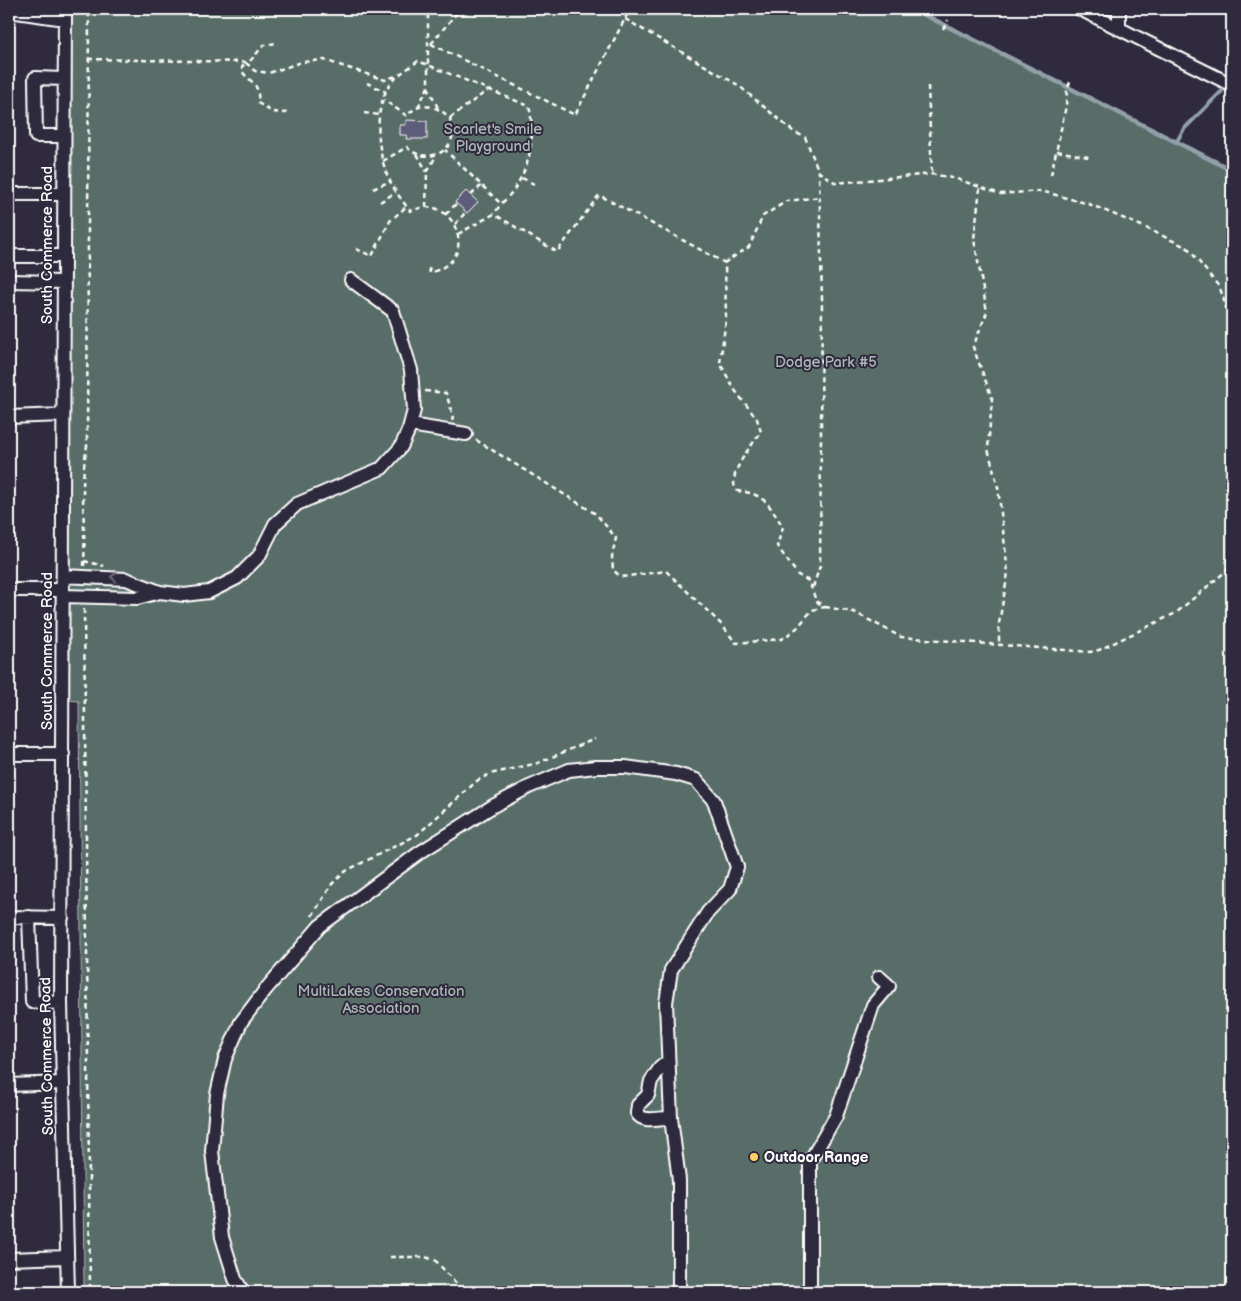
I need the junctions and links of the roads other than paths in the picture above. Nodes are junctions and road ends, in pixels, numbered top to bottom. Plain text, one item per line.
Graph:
1 (1080, 9) edge
2 (1119, 9) edge
3 (11, 14) edge
4 (65, 14) edge
5 (1119, 29) junction
6 (64, 79) junction
7 (1232, 85) edge
8 (64, 136) junction
9 (9, 194) edge
10 (63, 194) junction
11 (9, 256) edge
12 (63, 256) junction
13 (351, 280) dead end
14 (9, 281) edge
15 (63, 282) junction
16 (63, 415) junction
17 (9, 417) edge
18 (410, 425) junction
19 (466, 434) road end
20 (63, 576) junction
21 (9, 590) edge
22 (160, 592) junction
23 (63, 593) junction
24 (9, 754) edge
25 (63, 754) junction
26 (9, 917) edge
27 (29, 917) junction
28 (62, 918) junction
29 (879, 976) dead end
30 (61, 1003) junction
31 (668, 1061) junction
32 (63, 1083) junction
33 (9, 1085) edge
34 (671, 1118) junction
35 (67, 1257) junction
36 (9, 1258) edge
37 (68, 1292) edge
38 (243, 1292) edge
39 (679, 1292) edge
40 (810, 1292) edge

1 - 5 street
2 - 5 street
3 - 4 street
4 - 6 street, South Commerce Road
5 - 7 street
6 - 8 street, South Commerce Road
6 - 8 street
8 - 10 street, South Commerce Road
9 - 10 street
10 - 12 street, South Commerce Road
11 - 12 street
12 - 15 street, South Commerce Road
13 - 18 street
14 - 15 street
15 - 16 street, South Commerce Road
16 - 17 street
16 - 20 street, South Commerce Road
18 - 19 street
18 - 22 street
22 -> 20 street
20 - 23 street, South Commerce Road
21 - 23 street
22 - 23 street
23 - 25 street, South Commerce Road
24 - 25 street
25 - 28 street, South Commerce Road
26 - 27 street
27 - 28 street
27 - 30 street
28 - 30 street, South Commerce Road
29 - 40 street
30 - 32 street, South Commerce Road
31 - 34 street
31 - 34 street
31 - 38 street
32 - 33 street
32 - 35 street, South Commerce Road
34 - 39 street
35 - 36 street
35 - 37 street, South Commerce Road

